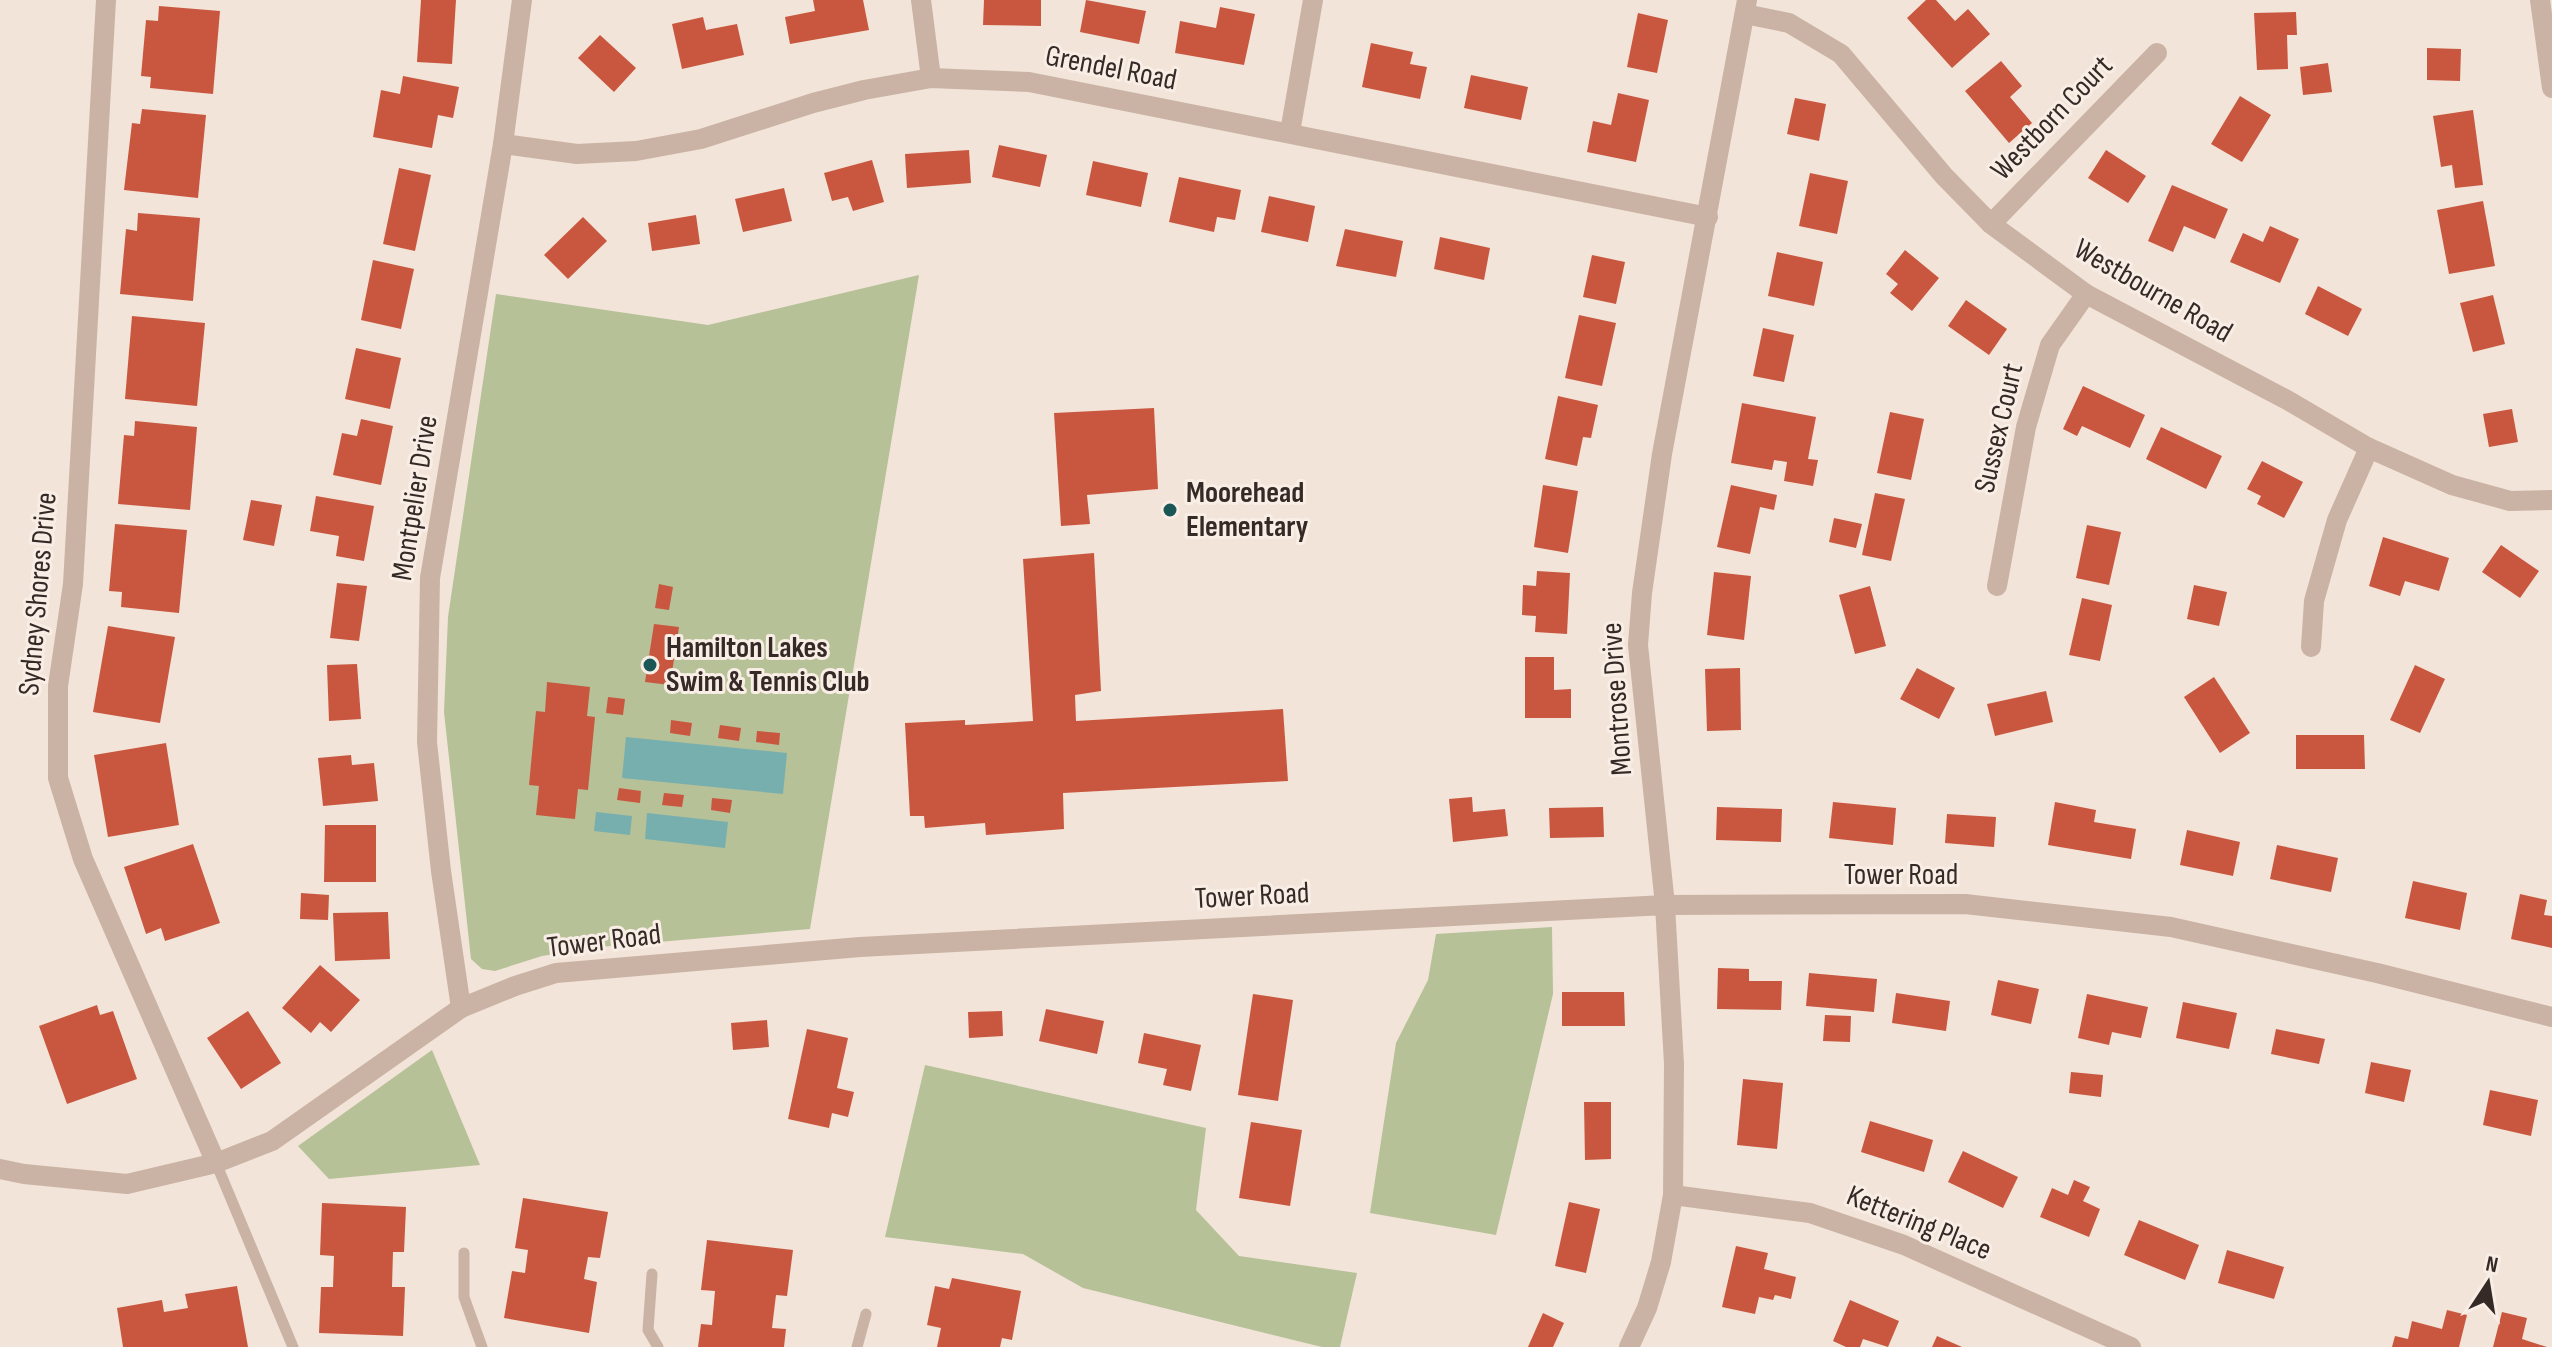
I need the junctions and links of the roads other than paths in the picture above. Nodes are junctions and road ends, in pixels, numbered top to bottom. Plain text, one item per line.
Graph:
1 (106, 0) edge
2 (522, 0) edge
3 (921, 0) edge
4 (1313, 0) edge
5 (2540, 0) edge
6 (1746, 7) edge
7 (2157, 53) dead end
8 (931, 78) junction
9 (2552, 88) edge
10 (1290, 132) junction
11 (503, 144) junction
12 (1708, 217) junction
13 (1991, 224) junction
14 (2086, 294) junction
15 (2369, 448) junction
16 (2552, 500) edge
17 (1997, 586) dead end
18 (2311, 647) dead end
19 (1665, 905) junction
20 (461, 1008) junction
21 (2552, 1017) edge
22 (216, 1163) junction
23 (0, 1169) edge
24 (1673, 1195) junction
25 (464, 1253) dead end
26 (652, 1274) dead end
27 (866, 1314) dead end
28 (293, 1347) edge
29 (482, 1347) edge
30 (658, 1347) edge
31 (857, 1347) edge
32 (1629, 1347) edge
33 (2131, 1347) edge

1 - 22 street, Sydney Shores Drive
2 - 11 street, Montpelier Drive
3 - 8 street
4 - 10 street
5 - 9 street
6 - 12 street, Montrose Drive
6 - 13 street, Westbourne Road
7 - 13 street, Westborn Court
8 - 10 street, Grendel Road
8 - 11 street, Grendel Road
10 - 12 street, Grendel Road
11 - 20 street, Montpelier Drive
12 - 19 street, Montrose Drive
13 - 14 street, Westbourne Road
14 - 15 street, Westbourne Road
14 - 17 street, Sussex Court
15 - 16 street, Westbourne Road
15 - 18 street
19 - 20 street, Tower Road
19 - 21 street, Tower Road
19 - 24 street, Montrose Drive
20 - 22 street, Tower Road
22 - 23 street, Tower Road
22 - 28 lane
24 - 32 street, Montrose Drive
24 - 33 street, Kettering Place
25 - 29 lane
26 - 30 lane
27 - 31 lane

